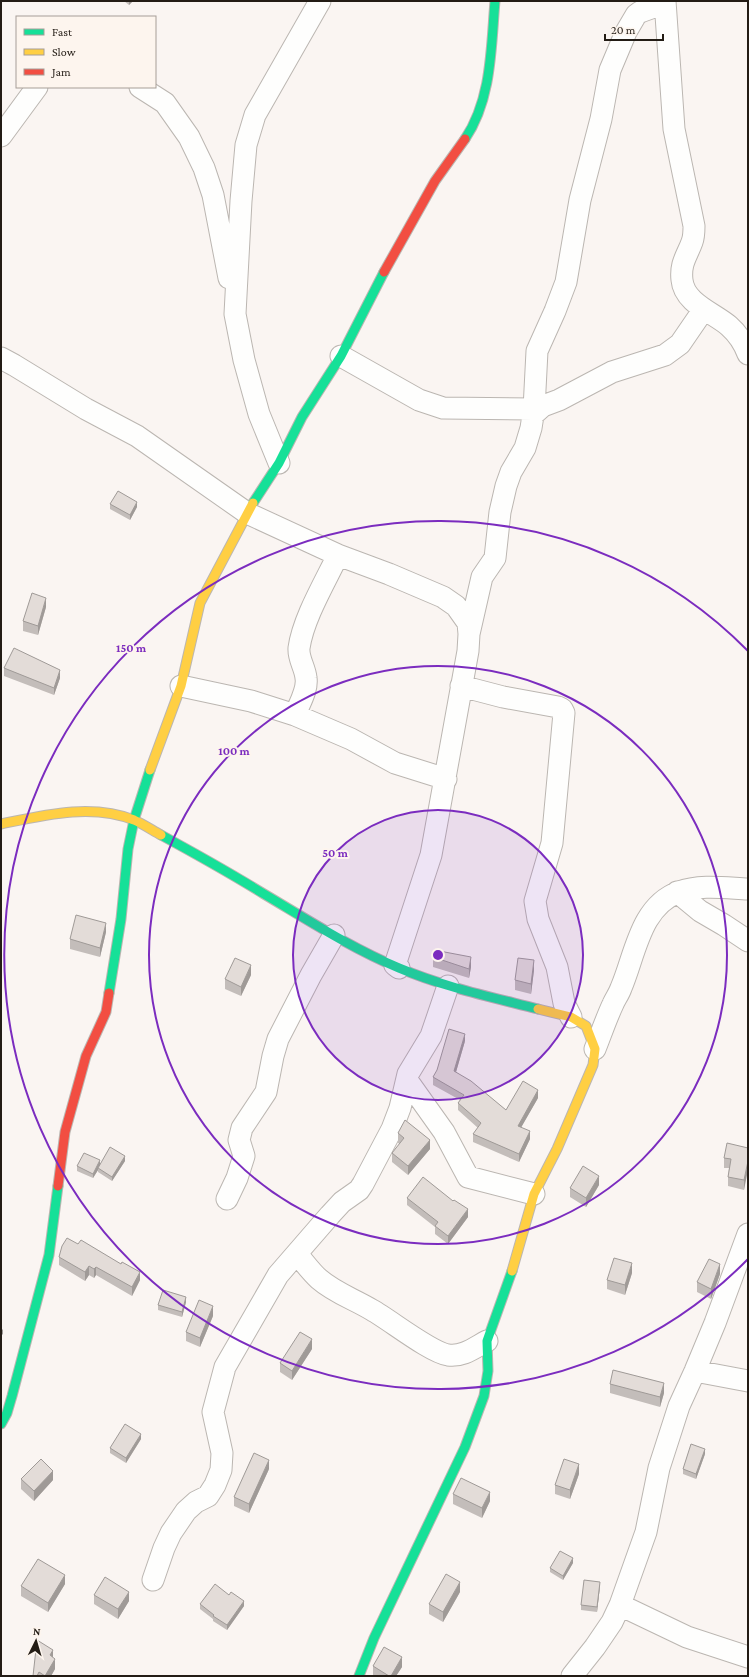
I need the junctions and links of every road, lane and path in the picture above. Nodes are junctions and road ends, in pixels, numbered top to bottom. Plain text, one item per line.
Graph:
1 (320, 1) edge
2 (495, 1) edge
3 (665, 2) edge
4 (36, 88) edge
5 (142, 88) edge
6 (1, 136) edge
7 (704, 309) junction
8 (236, 314) junction
9 (748, 354) edge
10 (341, 356) junction
11 (1, 358) edge
12 (534, 411) junction
13 (279, 463) junction
14 (247, 513) junction
15 (338, 555) junction
16 (470, 634) junction
17 (181, 686) junction
18 (461, 686) junction
19 (295, 716) junction
20 (446, 779) junction
21 (134, 820) junction
22 (1, 824) edge
23 (748, 889) edge
24 (677, 892) junction
25 (334, 935) junction
26 (748, 941) edge
27 (399, 968) junction
28 (448, 986) junction
29 (571, 1017) junction
30 (595, 1049) junction
31 (407, 1080) junction
32 (534, 1194) junction
33 (227, 1199) dead end
34 (748, 1234) edge
35 (297, 1254) junction
36 (487, 1341) junction
37 (695, 1371) junction
38 (748, 1381) edge
39 (1, 1424) edge
40 (153, 1580) dead end
41 (620, 1605) junction
42 (748, 1657) edge
43 (360, 1676) edge
44 (572, 1676) edge

1 - 8 street
2 - 10 street
3 - 7 street
3 - 12 street
4 - 6 street
5 - 8 street
7 - 9 street
7 - 12 street
8 - 13 street
10 - 12 street
10 - 13 street
11 - 14 street
12 - 16 street
13 - 14 street
14 - 15 street
14 - 17 street
15 - 16 street
15 - 19 street
16 - 18 street
17 - 19 street
17 - 21 street
18 - 20 street
18 - 29 street
19 - 20 street
20 - 27 street
21 - 22 street
21 - 25 street
21 - 39 street
23 - 24 street
24 - 26 street
24 - 30 street
25 - 27 street
25 - 33 street
27 - 28 street
28 - 29 street
28 - 31 street
29 - 30 street
30 - 32 street
31 - 32 street
31 - 35 street
32 - 36 street
34 - 37 street
35 - 36 street
35 - 40 street
36 - 43 street
37 - 38 street
37 - 41 street
41 - 42 street
41 - 44 street

